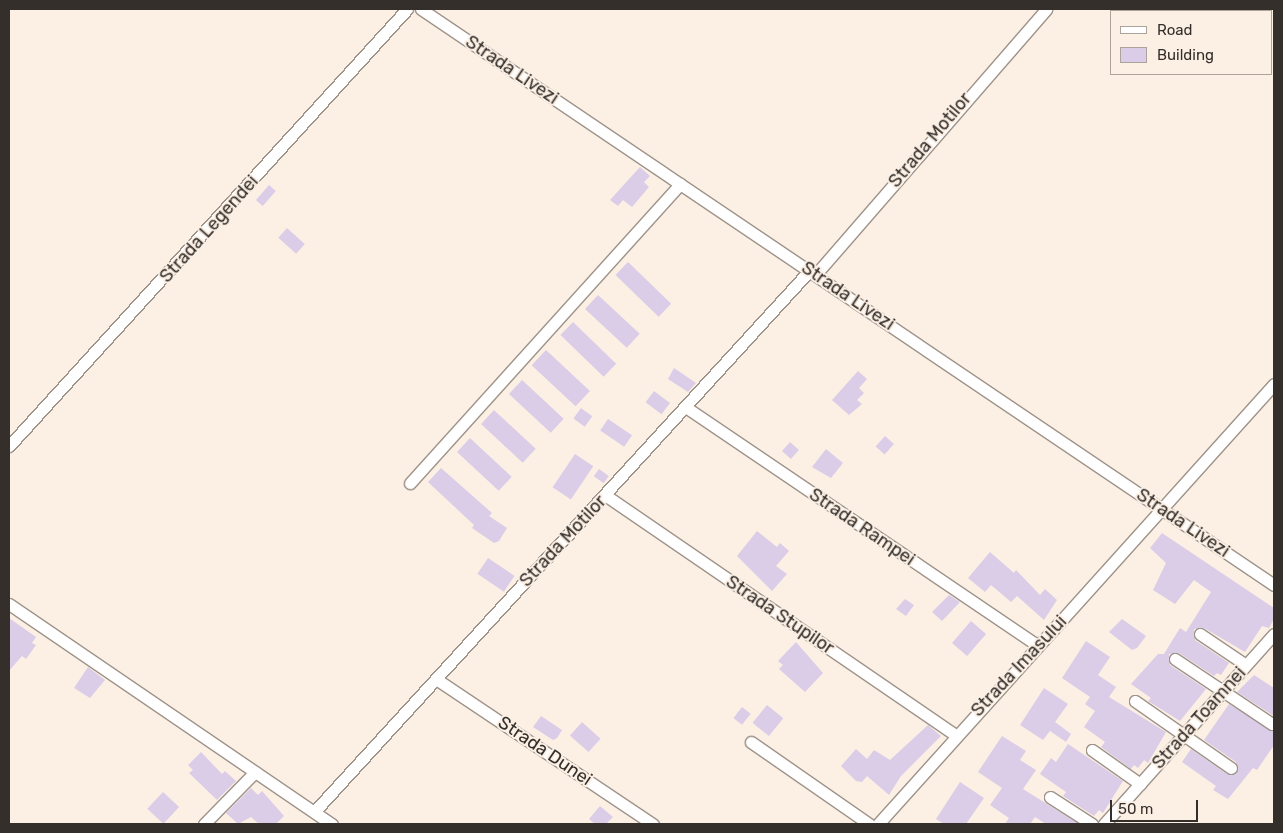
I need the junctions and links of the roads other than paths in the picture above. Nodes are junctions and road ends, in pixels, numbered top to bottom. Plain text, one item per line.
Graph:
1 (407, 9) edge
2 (421, 9) edge
3 (1046, 9) edge
4 (680, 184) junction
5 (813, 272) junction
6 (1274, 384) edge
7 (687, 408) junction
8 (9, 446) edge
9 (410, 483) dead end
10 (605, 495) junction
11 (1163, 510) junction
12 (1274, 585) edge
13 (9, 604) edge
14 (1200, 634) dead end
15 (1274, 634) edge
16 (1038, 646) junction
17 (1175, 659) dead end
18 (1246, 665) junction
19 (436, 679) junction
20 (1223, 691) junction
21 (1135, 702) dead end
22 (1272, 724) dead end
23 (956, 735) junction
24 (1184, 735) junction
25 (751, 742) dead end
26 (1092, 750) dead end
27 (1231, 768) dead end
28 (255, 772) junction
29 (1140, 784) junction
30 (1050, 797) dead end
31 (314, 812) junction
32 (204, 824) edge
33 (332, 824) edge
34 (653, 824) edge
35 (869, 824) edge
36 (878, 824) edge
37 (1092, 824) edge
38 (1104, 824) edge

1 - 8 street, Strada Legendei
2 - 4 street, Strada Livezi
3 - 5 street, Strada Motilor
4 - 5 street, Strada Livezi
4 - 9 street
5 - 7 street, Strada Motilor
5 - 11 street, Strada Livezi
6 - 11 street, Strada Imasului
7 - 10 street, Strada Motilor
7 - 16 street, Strada Rampei
10 - 19 street, Strada Motilor
10 - 23 street, Strada Stupilor
11 - 12 street, Strada Livezi
11 - 16 street, Strada Imasului
13 - 28 street
14 - 18 street
15 - 18 street, Strada Toamnei
16 - 23 street, Strada Imasului
17 - 20 street
18 - 20 street, Strada Toamnei
19 - 31 street, Strada Motilor
19 - 34 street, Strada Dunei
20 - 22 street
20 - 24 street, Strada Toamnei
21 - 24 street
23 - 36 street, Strada Imasului
24 - 27 street
24 - 29 street, Strada Toamnei
25 - 35 street
26 - 29 street
28 - 31 street
28 - 32 street
29 - 38 street, Strada Toamnei
30 - 37 street
31 - 33 street

